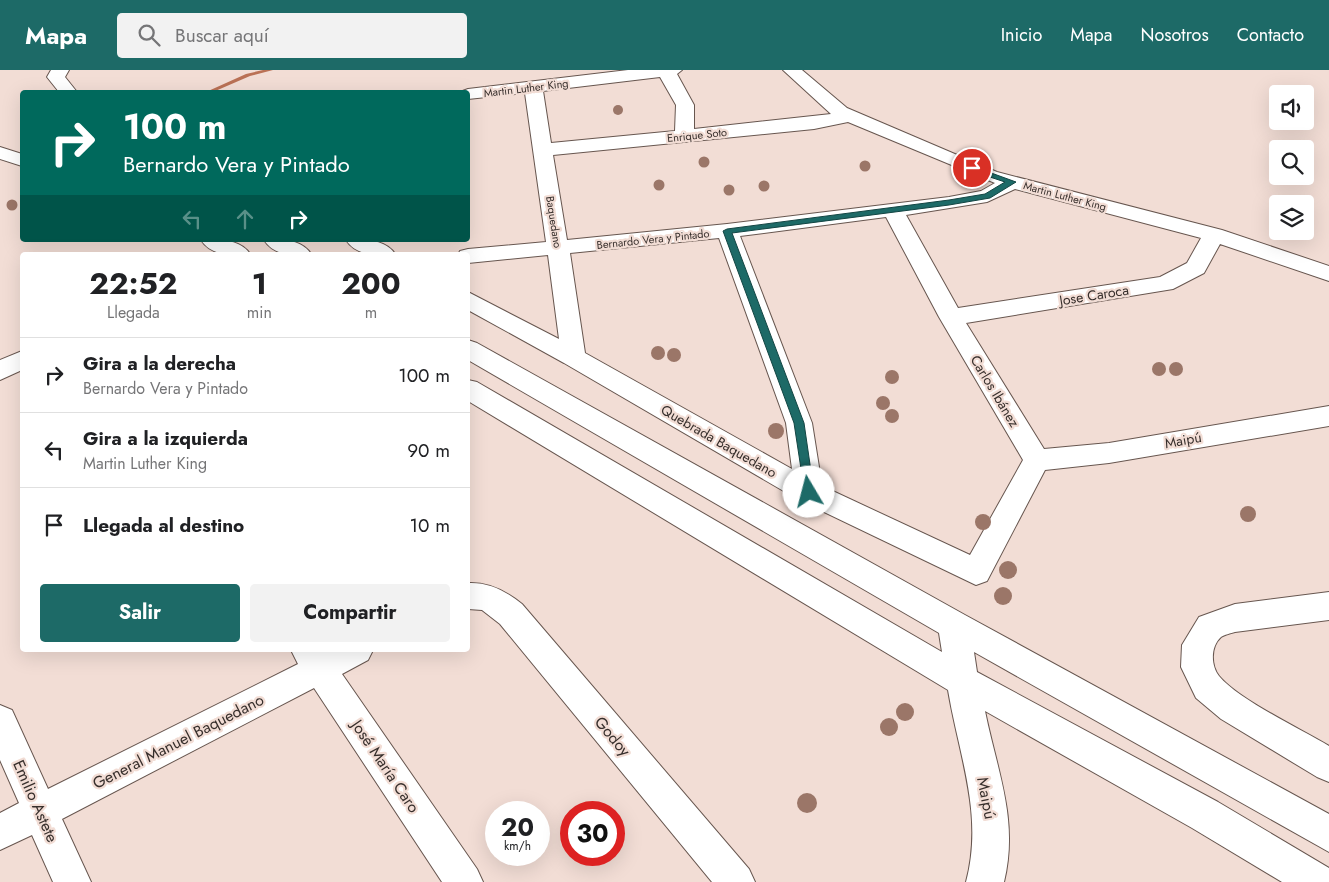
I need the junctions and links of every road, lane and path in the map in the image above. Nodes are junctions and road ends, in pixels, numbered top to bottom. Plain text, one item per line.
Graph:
1 (60, 70) edge
2 (792, 70) edge
3 (669, 71) edge
4 (533, 87) junction
5 (66, 90) edge
6 (470, 94) edge
7 (850, 116) junction
8 (684, 136) junction
9 (543, 150) junction
10 (0, 153) edge
11 (20, 159) edge
12 (1012, 182) junction
13 (893, 210) junction
14 (727, 231) junction
15 (1214, 235) junction
16 (215, 242) edge
17 (278, 242) edge
18 (558, 248) junction
19 (230, 252) edge
20 (296, 252) edge
21 (470, 256) edge
22 (1329, 274) edge
23 (470, 301) edge
24 (951, 317) junction
25 (470, 350) edge
26 (573, 356) junction
27 (20, 361) edge
28 (0, 371) edge
29 (470, 390) edge
30 (1329, 416) edge
31 (1037, 460) junction
32 (809, 492) junction
33 (476, 596) edge
34 (1329, 606) edge
35 (954, 625) junction
36 (347, 652) edge
37 (313, 660) edge
38 (962, 681) junction
39 (0, 721) edge
40 (1329, 765) edge
41 (41, 810) junction
42 (1327, 827) edge
43 (0, 832) edge
44 (72, 882) edge
45 (464, 882) edge
46 (736, 882) edge
47 (985, 882) edge
48 (1316, 882) edge

1 - 5 street
2 - 7 street, Martin Luther King
3 - 4 street, Martin Luther King
3 - 8 street
4 - 6 street, Martin Luther King
4 - 9 street, Baquedano
7 - 8 street, Enrique Soto
7 - 12 street, Martin Luther King
8 - 9 street, Enrique Soto
9 - 18 street, Baquedano
10 - 11 street
12 - 13 street, Bernardo Vera y Pintado
12 - 15 street, Martin Luther King
13 - 14 street, Bernardo Vera y Pintado
13 - 24 street, Carlos Ibánez
14 - 18 street, Bernardo Vera y Pintado
14 - 32 street
15 - 22 street, Martin Luther King
15 - 24 street, Jose Caroca
16 - 19 street
17 - 20 street
18 - 21 street, Bernardo Vera y Pintado
18 - 26 street, Baquedano
23 - 26 street, Quebrada Baquedano
24 - 31 street, Carlos Ibánez
25 - 35 street
26 - 32 street, Quebrada Baquedano
27 - 28 street
29 - 38 street
30 - 31 street, Maipú
31 - 32 street, Quebrada Baquedano
33 - 46 street, Godoy
34 - 40 street
35 - 38 street, Maipú
35 - 42 street
36 - 37 street, General Manuel Baquedano
37 - 41 street, General Manuel Baquedano
37 - 45 street, José María Caro
38 - 47 street, Maipú
38 - 48 street
39 - 41 street, Emilio Astete
41 - 43 street, General Manuel Baquedano
41 - 44 street, Emilio Astete

